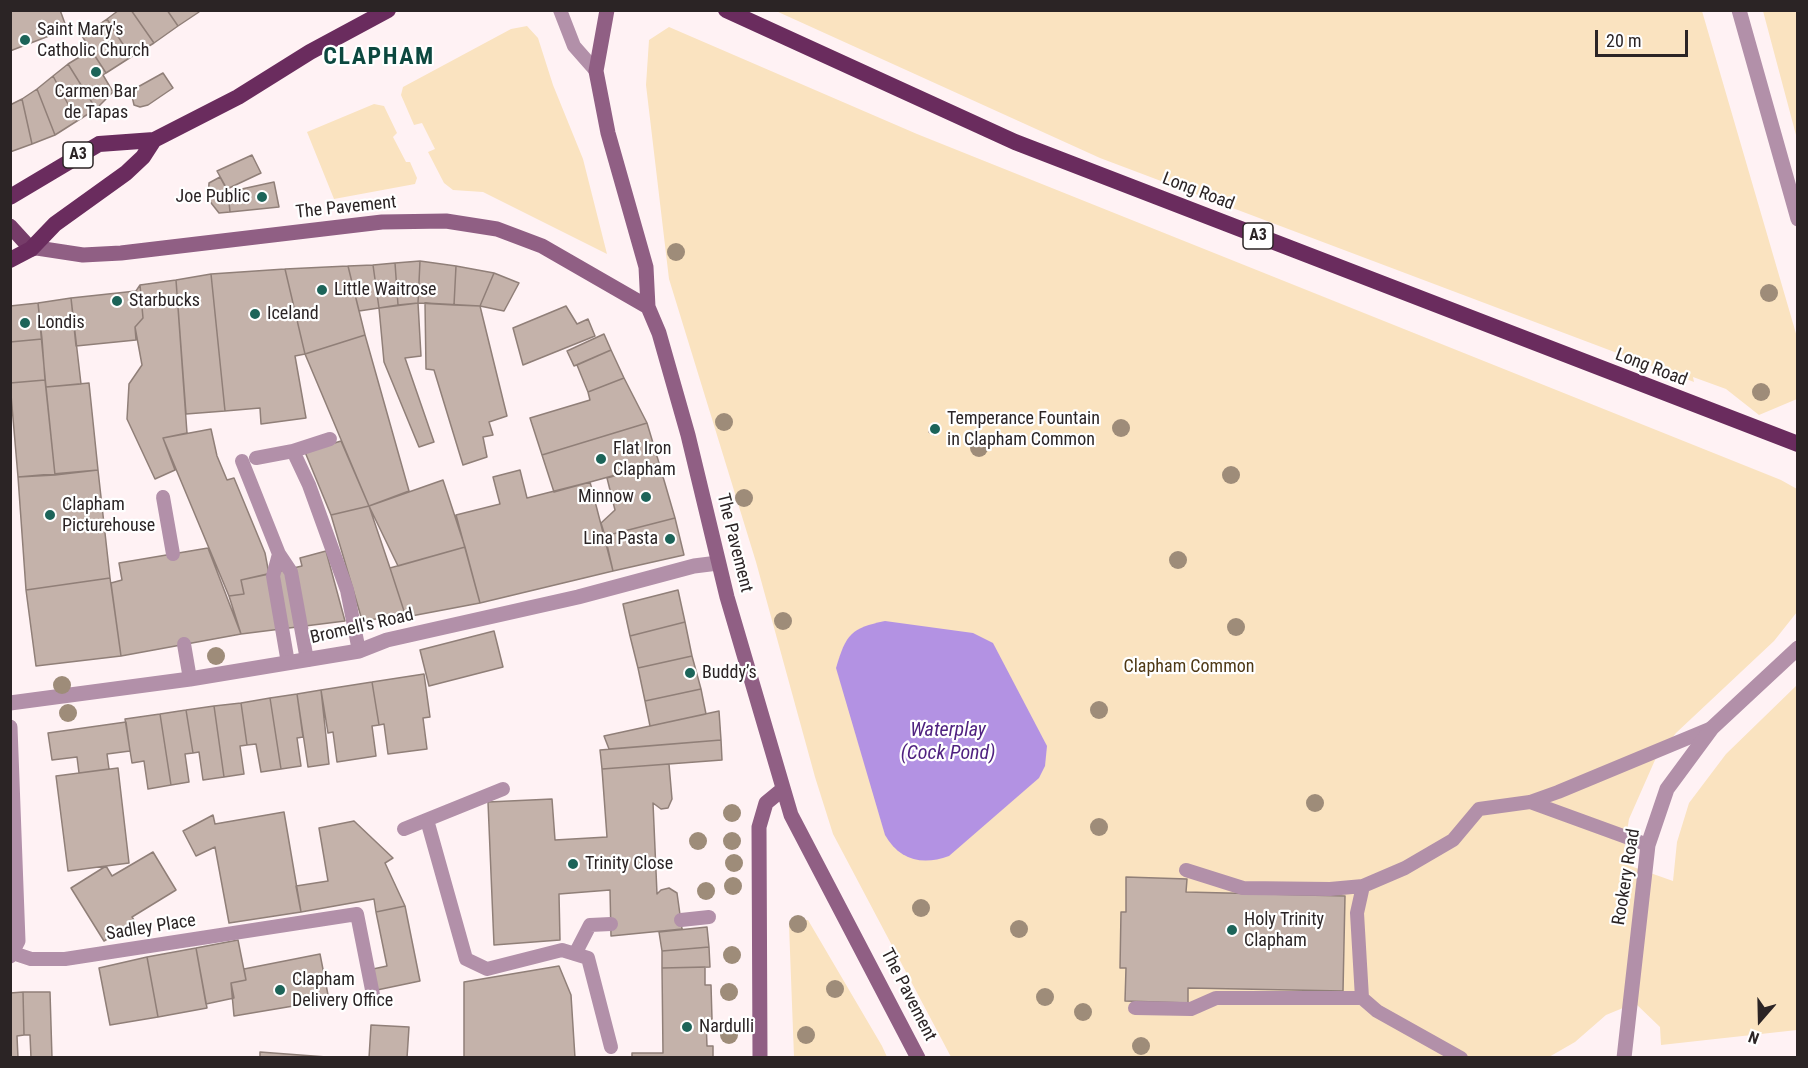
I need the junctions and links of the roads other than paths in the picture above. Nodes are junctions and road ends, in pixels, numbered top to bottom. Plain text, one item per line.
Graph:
1 (388, 10) edge
2 (560, 10) edge
3 (607, 10) edge
4 (726, 10) edge
5 (1739, 10) edge
6 (596, 71) junction
7 (154, 141) junction
8 (10, 197) edge
9 (1797, 219) edge
10 (10, 226) edge
11 (31, 249) junction
12 (10, 260) edge
13 (648, 307) junction
14 (330, 439) dead end
15 (1797, 444) edge
16 (293, 451) junction
17 (163, 497) dead end
18 (173, 554) dead end
19 (279, 554) junction
20 (718, 563) junction
21 (184, 644) dead end
22 (1797, 648) edge
23 (359, 651) junction
24 (307, 660) junction
25 (288, 663) junction
26 (190, 679) junction
27 (10, 703) edge
28 (10, 727) edge
29 (1712, 728) junction
30 (503, 789) dead end
31 (783, 789) junction
32 (1530, 802) junction
33 (427, 820) junction
34 (404, 829) dead end
35 (1648, 845) junction
36 (1186, 870) dead end
37 (1363, 886) junction
38 (709, 917) dead end
39 (681, 920) dead end
40 (611, 924) dead end
41 (12, 954) edge
42 (575, 954) junction
43 (373, 995) dead end
44 (1362, 998) junction
45 (1135, 1008) dead end
46 (611, 1047) dead end
47 (760, 1058) edge
48 (918, 1058) edge
49 (1461, 1058) edge
50 (1624, 1058) edge

1 - 7 highway, A3
2 - 6 lane
3 - 6 main road, The Pavement
4 - 15 highway, Long Road / A3
5 - 9 street
6 - 13 main road, The Pavement
7 - 8 highway, A3
7 - 11 highway, A3
10 - 11 main road
11 - 12 highway, A3
11 - 13 main road, The Pavement
13 - 20 main road, The Pavement
14 - 16 lane
16 - 19 lane
16 - 23 lane
17 - 18 lane
19 - 24 lane
19 - 25 lane
20 - 23 street, Bromell's Road
20 - 31 main road, The Pavement
21 - 26 lane
22 - 29 street, Rookery Road
23 - 24 street, Bromell's Road
24 - 25 street, Bromell's Road
25 - 26 street, Bromell's Road
26 - 27 street, Bromell's Road
28 - 41 street
29 - 32 lane
29 - 35 street, Rookery Road
30 - 33 lane
31 - 47 main road
31 - 48 main road, The Pavement
32 - 35 lane
32 - 37 lane
33 - 34 lane
33 - 42 lane
35 - 50 street, Rookery Road
36 - 37 lane
37 - 44 lane
38 - 39 lane
40 - 42 lane
41 - 43 lane, Sadley Place
42 - 46 lane
44 - 45 lane
44 - 49 lane

